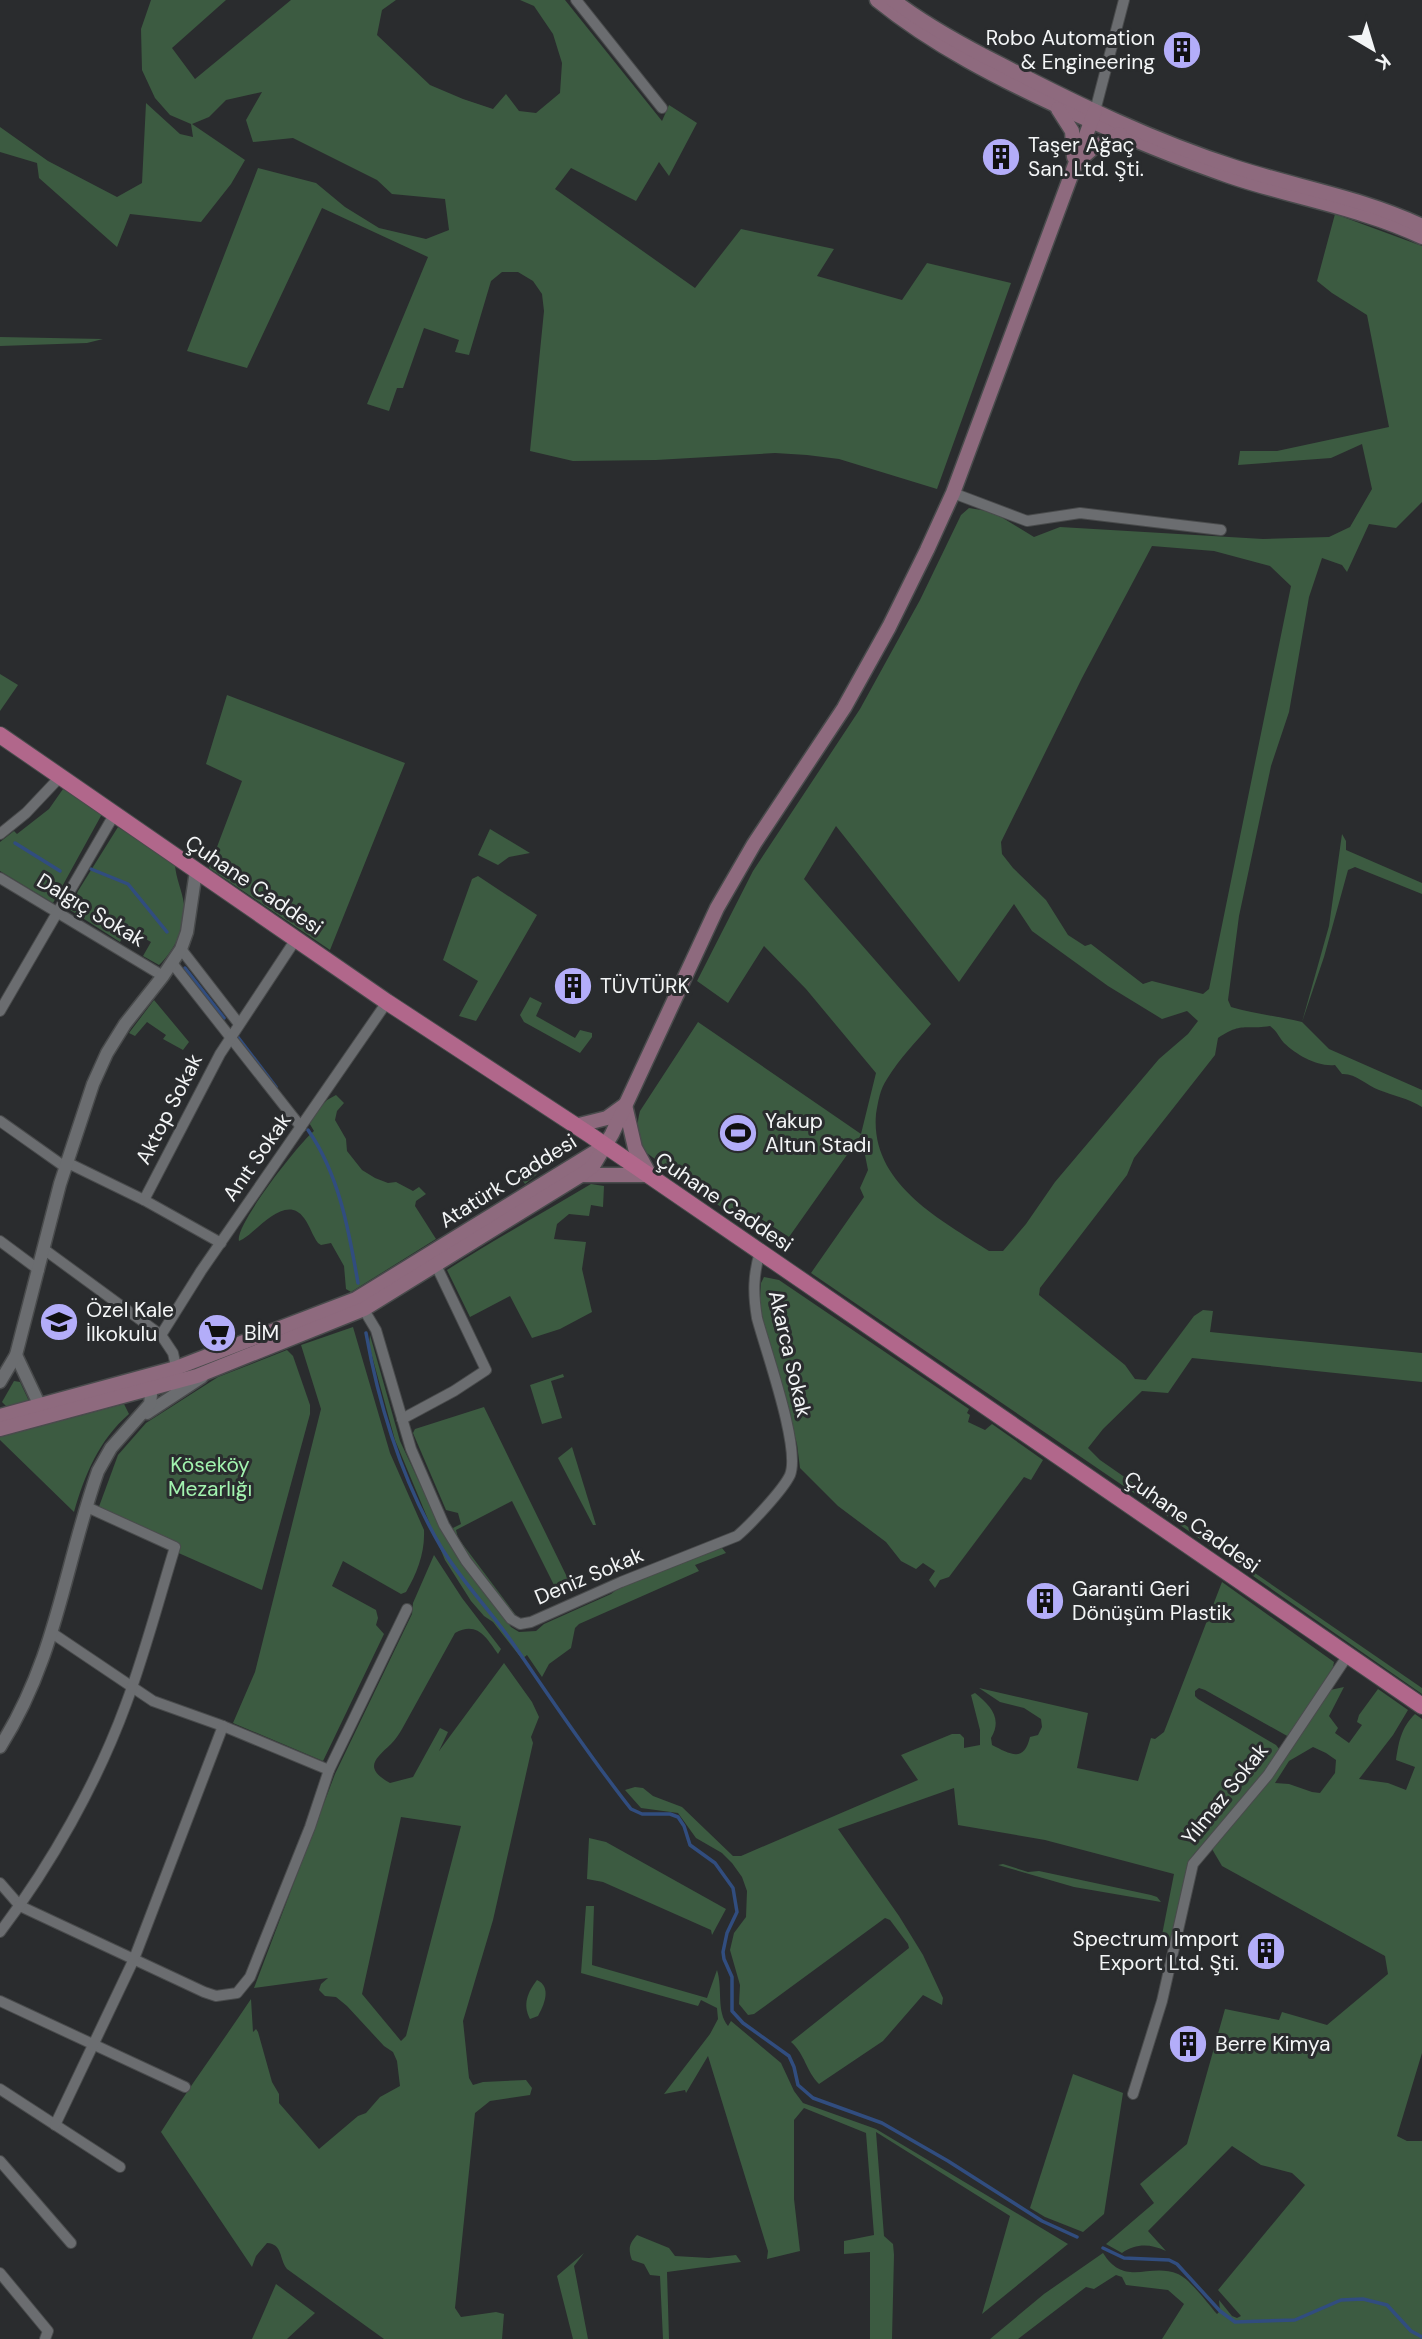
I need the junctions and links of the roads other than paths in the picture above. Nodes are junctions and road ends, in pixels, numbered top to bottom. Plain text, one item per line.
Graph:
1 (576, 0) edge
2 (877, 0) edge
3 (893, 0) edge
4 (1124, 0) edge
5 (1054, 104) junction
6 (662, 108) dead end
7 (1093, 116) junction
8 (1121, 134) junction
9 (1073, 166) junction
10 (1422, 226) edge
11 (1422, 237) edge
12 (953, 493) junction
13 (1221, 530) dead end
14 (0, 734) edge
15 (60, 777) junction
16 (114, 815) junction
17 (0, 834) edge
18 (196, 871) junction
19 (0, 878) edge
20 (58, 913) junction
21 (296, 939) junction
22 (181, 949) junction
23 (172, 964) junction
24 (163, 976) junction
25 (387, 1002) junction
26 (0, 1011) edge
27 (239, 1024) junction
28 (231, 1037) junction
29 (625, 1105) junction
30 (0, 1121) edge
31 (575, 1126) junction
32 (301, 1127) junction
33 (604, 1146) junction
34 (66, 1164) junction
35 (581, 1175) junction
36 (649, 1176) junction
37 (144, 1200) junction
38 (0, 1241) edge
39 (221, 1243) junction
40 (45, 1250) junction
41 (760, 1252) junction
42 (433, 1259) junction
43 (39, 1270) junction
44 (360, 1304) junction
45 (161, 1335) junction
46 (16, 1355) junction
47 (213, 1369) junction
48 (178, 1375) junction
49 (0, 1382) edge
50 (148, 1383) junction
51 (40, 1406) junction
52 (0, 1416) edge
53 (402, 1419) junction
54 (135, 1421) junction
55 (0, 1429) edge
56 (792, 1465) joint
57 (87, 1507) junction
58 (407, 1609) dead end
59 (52, 1633) junction
60 (1348, 1655) junction
61 (132, 1689) junction
62 (1422, 1706) edge
63 (223, 1726) junction
64 (0, 1747) edge
65 (329, 1770) junction
66 (0, 1883) edge
67 (20, 1906) junction
68 (0, 1932) edge
69 (134, 1959) junction
70 (0, 2001) edge
71 (92, 2043) junction
72 (185, 2087) dead end
73 (0, 2088) edge
74 (1133, 2094) dead end
75 (55, 2125) junction
76 (0, 2161) edge
77 (120, 2167) dead end
78 (71, 2243) dead end
79 (0, 2273) edge
80 (45, 2339) edge

1 - 6 street
2 - 5 main road
3 - 7 main road
4 - 7 street
5 - 7 main road
5 - 9 main road
7 - 8 main road
7 - 9 main road
7 - 10 main road
8 - 9 main road
8 - 11 main road
9 - 12 main road
12 - 13 street
12 - 29 main road
14 - 15 main road, Çuhane Caddesi
15 - 16 main road, Çuhane Caddesi
15 - 17 street
16 - 18 main road, Çuhane Caddesi
16 - 20 street
18 - 21 main road, Çuhane Caddesi
18 - 22 street
19 - 20 street, Dalgıç Sokak
20 - 24 street, Dalgıç Sokak
20 - 26 street
21 - 25 main road, Çuhane Caddesi
21 - 27 street, Aktop Sokak
22 - 23 street
22 - 27 street
23 - 24 street
23 - 28 street
24 - 34 street
25 - 31 main road, Çuhane Caddesi
25 - 32 street, Anıt Sokak
27 - 28 street, Aktop Sokak
28 - 32 street
28 - 37 street, Aktop Sokak
29 - 31 main road
29 - 33 main road
29 - 36 main road
30 - 34 street
31 - 33 main road, Çuhane Caddesi
32 - 39 street, Anıt Sokak
33 - 35 main road, Atatürk Caddesi
33 - 36 main road, Çuhane Caddesi
33 - 42 main road, Atatürk Caddesi
34 - 37 street
34 - 40 street
35 - 36 main road
35 - 42 main road, Atatürk Caddesi
36 - 41 main road, Çuhane Caddesi
37 - 39 street
38 - 43 street
39 - 45 street, Anıt Sokak
40 - 43 street
40 - 45 street
41 - 56 street, Akarca Sokak
41 - 60 main road, Çuhane Caddesi
42 - 44 main road, Atatürk Caddesi
42 - 53 street
43 - 46 street
44 - 47 main road, Atatürk Caddesi
44 - 48 main road, Atatürk Caddesi
44 - 53 street, Deniz Sokak
45 - 48 street
46 - 49 street
46 - 51 street
47 - 48 main road, Atatürk Caddesi
47 - 54 street
48 - 50 main road, Atatürk Caddesi
50 - 51 main road, Atatürk Caddesi
50 - 54 street
50 - 55 main road, Atatürk Caddesi
51 - 52 main road, Atatürk Caddesi
53 - 56 street, Deniz Sokak
54 - 57 street
57 - 59 street
57 - 61 street
58 - 65 street
59 - 61 street
59 - 64 street
60 - 62 main road, Çuhane Caddesi
60 - 74 street, Yılmaz Sokak
61 - 63 street
61 - 67 street
63 - 65 street
63 - 69 street
65 - 69 street
66 - 67 street
67 - 68 street
67 - 69 street
69 - 71 street
70 - 71 street
71 - 72 street
71 - 75 street
73 - 75 street
75 - 77 street
76 - 78 street
79 - 80 street

